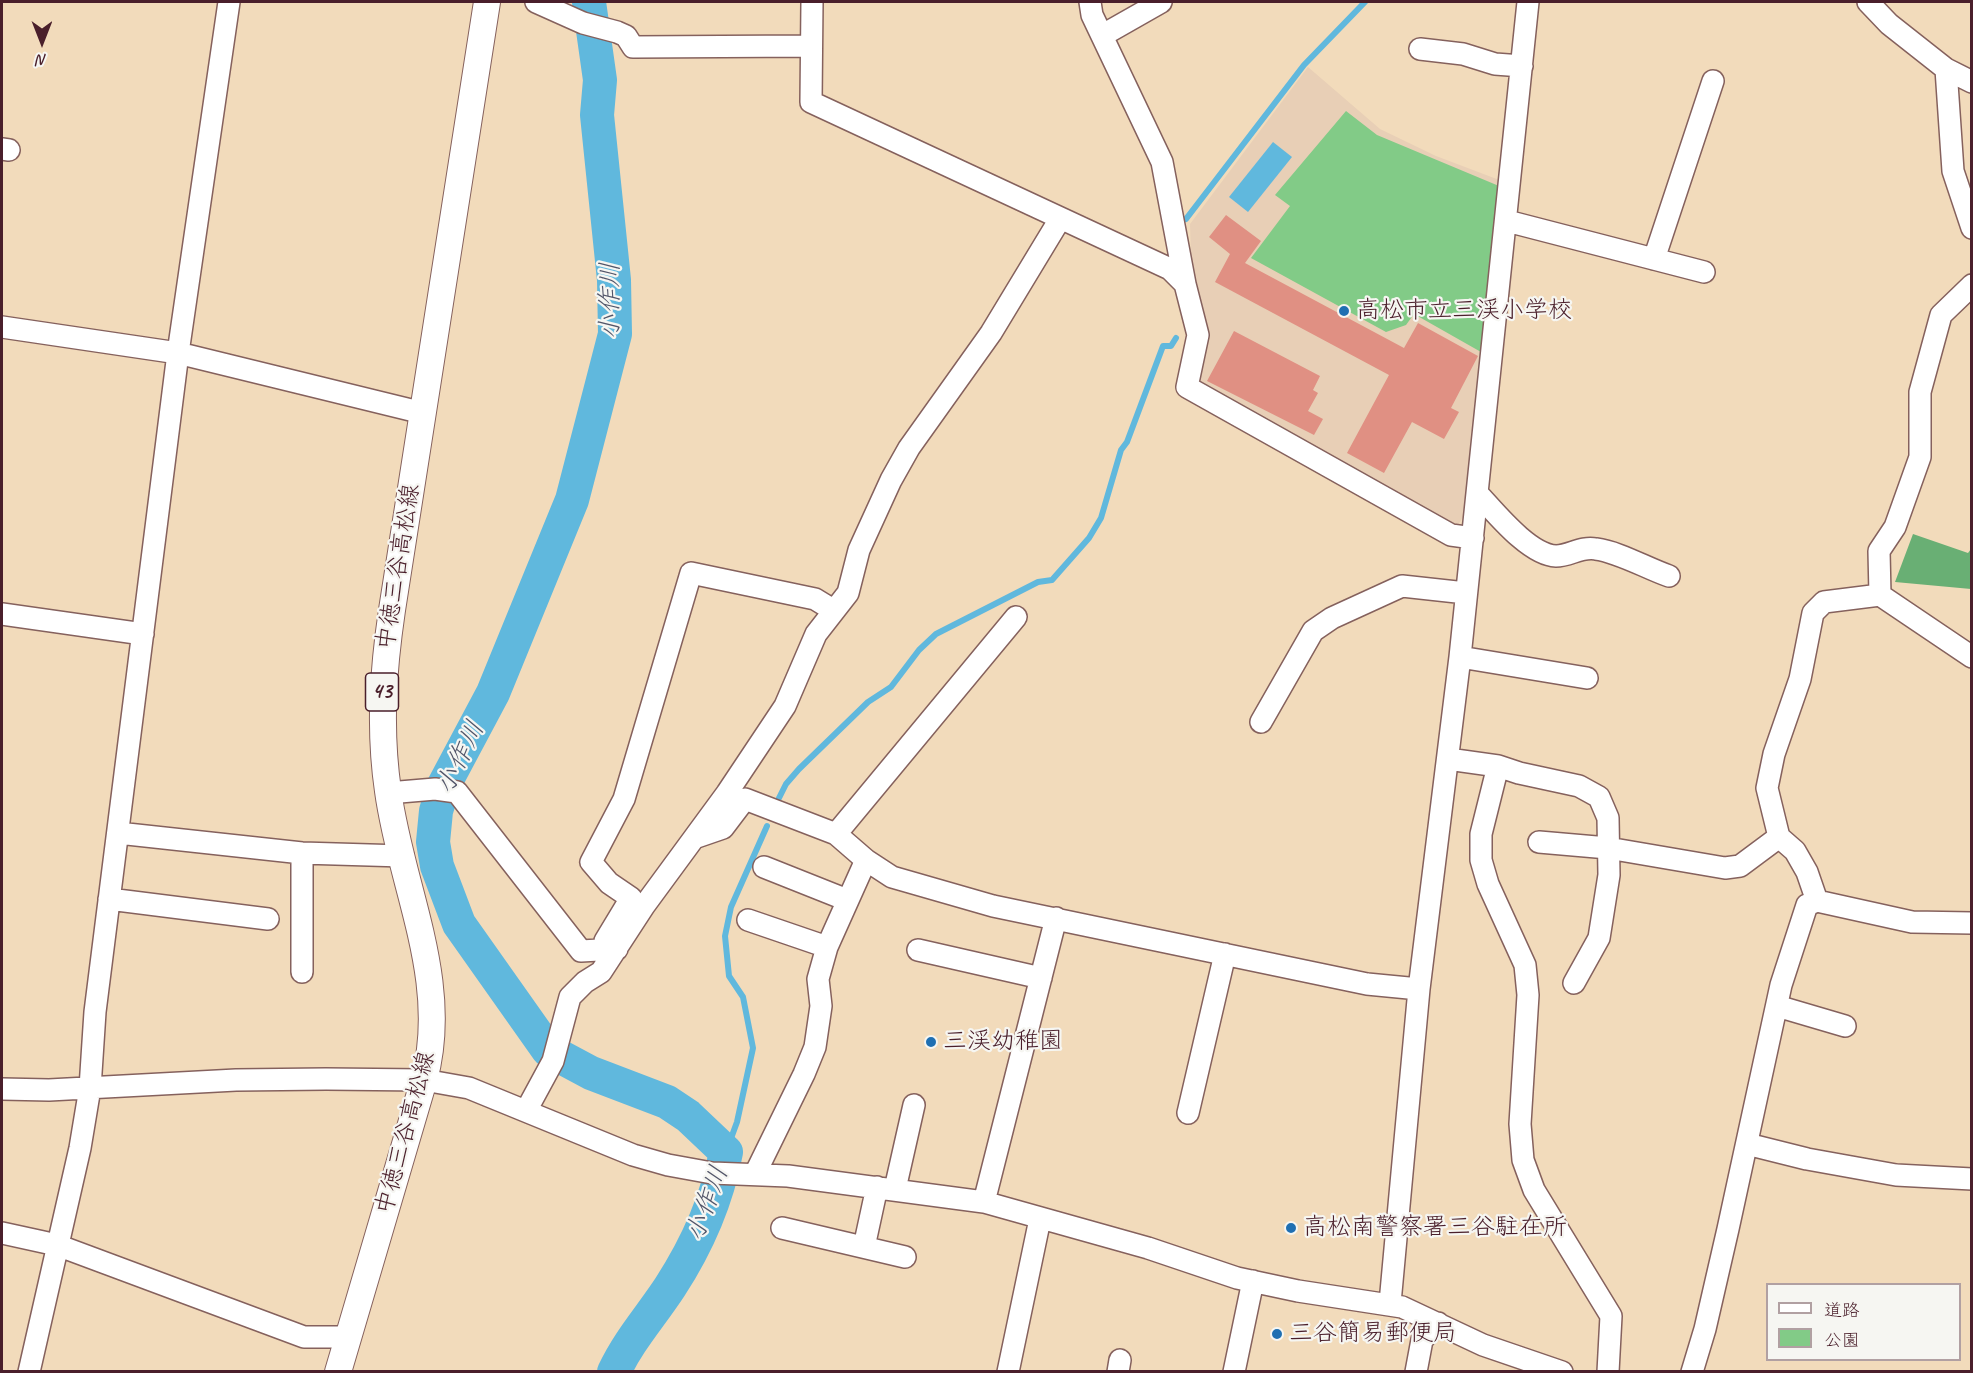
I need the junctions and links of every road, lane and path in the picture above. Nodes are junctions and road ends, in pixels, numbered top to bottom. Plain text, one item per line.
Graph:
1 (229, 2) edge
2 (487, 2) edge
3 (537, 2) edge
4 (812, 2) edge
5 (1090, 2) edge
6 (1161, 2) edge
7 (1528, 2) edge
8 (1868, 2) edge
9 (1103, 35) junction
10 (811, 46) junction
11 (1420, 49) dead end
12 (1522, 66) junction
13 (1946, 69) junction
14 (1713, 81) dead end
15 (1971, 82) edge
16 (1060, 219) junction
17 (1507, 221) junction
18 (1971, 228) edge
19 (1654, 259) junction
20 (1704, 272) dead end
21 (1185, 284) junction
22 (1971, 285) edge
23 (2, 327) edge
24 (178, 353) junction
25 (423, 413) junction
26 (1478, 494) junction
27 (1473, 538) junction
28 (1669, 576) dead end
29 (1466, 593) junction
30 (1880, 594) junction
31 (833, 610) junction
32 (2, 614) edge
33 (1016, 617) dead end
34 (143, 634) junction
35 (1460, 657) junction
36 (1971, 657) edge
37 (1587, 678) dead end
38 (1262, 722) dead end
39 (1448, 759) junction
40 (1498, 766) junction
41 (388, 793) junction
42 (118, 833) junction
43 (836, 834) junction
44 (1779, 837) junction
45 (694, 838) junction
46 (1539, 843) dead end
47 (1608, 848) junction
48 (302, 853) junction
49 (403, 856) junction
50 (866, 860) junction
51 (764, 867) dead end
52 (109, 899) junction
53 (847, 900) junction
54 (1817, 901) junction
55 (1056, 918) junction
56 (268, 919) dead end
57 (748, 920) dead end
58 (1971, 923) edge
59 (827, 947) junction
60 (617, 949) junction
61 (918, 950) dead end
62 (1225, 954) junction
63 (302, 972) dead end
64 (1041, 978) junction
65 (1574, 983) dead end
66 (1419, 989) junction
67 (1777, 1006) junction
68 (1845, 1026) dead end
69 (424, 1080) junction
70 (90, 1088) junction
71 (2, 1089) edge
72 (914, 1105) dead end
73 (527, 1109) junction
74 (1188, 1113) dead end
75 (1747, 1144) junction
76 (755, 1174) junction
77 (1971, 1179) edge
78 (886, 1188) junction
79 (984, 1202) junction
80 (1040, 1219) junction
81 (782, 1228) dead end
82 (2, 1233) edge
83 (57, 1245) junction
84 (864, 1247) junction
85 (905, 1257) dead end
86 (1254, 1281) junction
87 (1390, 1303) junction
88 (1438, 1323) junction
89 (348, 1337) junction
90 (28, 1371) edge
91 (338, 1371) edge
92 (1008, 1371) edge
93 (1234, 1371) edge
94 (1416, 1371) edge
95 (1556, 1371) edge
96 (1608, 1371) edge
97 (1692, 1371) edge

1 - 24 street
2 - 25 main road, 中徳三谷高松線 / 43
3 - 10 street
4 - 10 street
5 - 9 street
6 - 9 street
7 - 12 street
8 - 13 street
9 - 21 street
10 - 16 street
11 - 12 street
12 - 17 street
13 - 15 street
13 - 18 street
14 - 19 street
16 - 21 street
16 - 31 street
17 - 19 street
17 - 26 street
19 - 20 street
21 - 27 street
22 - 30 street
23 - 24 street
24 - 25 street
24 - 34 street
25 - 41 main road, 中徳三谷高松線 / 43
26 - 27 street
26 - 28 street
27 - 29 street
29 - 35 street
29 - 38 street
30 - 36 street
30 - 44 street
31 - 45 street
31 - 60 street
32 - 34 street
33 - 43 street
34 - 42 street
35 - 37 street
35 - 39 street
39 - 40 street
39 - 66 street
40 - 47 street
40 - 96 street
41 - 49 main road, 中徳三谷高松線 / 43
41 - 60 street
42 - 48 street
42 - 52 street
43 - 45 street
43 - 50 street
44 - 47 street
44 - 54 street
45 - 60 street
46 - 47 street
47 - 65 street
48 - 49 street
48 - 63 street
49 - 69 main road, 中徳三谷高松線 / 43
50 - 53 street
50 - 55 street
51 - 53 street
52 - 56 street
52 - 70 street
53 - 59 street
54 - 58 street
54 - 67 street
55 - 62 street
55 - 64 street
57 - 59 street
59 - 76 street
60 - 73 street
61 - 64 street
62 - 66 street
62 - 74 street
64 - 79 street
66 - 87 street
67 - 68 street
67 - 75 street
69 - 70 street
69 - 73 street
69 - 89 main road, 中徳三谷高松線 / 43
70 - 71 street
70 - 83 street
72 - 78 street
73 - 76 street
75 - 77 street
75 - 97 street
76 - 78 street
78 - 79 street
78 - 84 street
79 - 80 street
80 - 86 street
80 - 92 street
81 - 84 street
82 - 83 street
83 - 89 street
83 - 90 street
84 - 85 street
86 - 87 street
86 - 93 street
87 - 88 street
88 - 94 street
88 - 95 street
89 - 91 main road, 中徳三谷高松線 / 43

